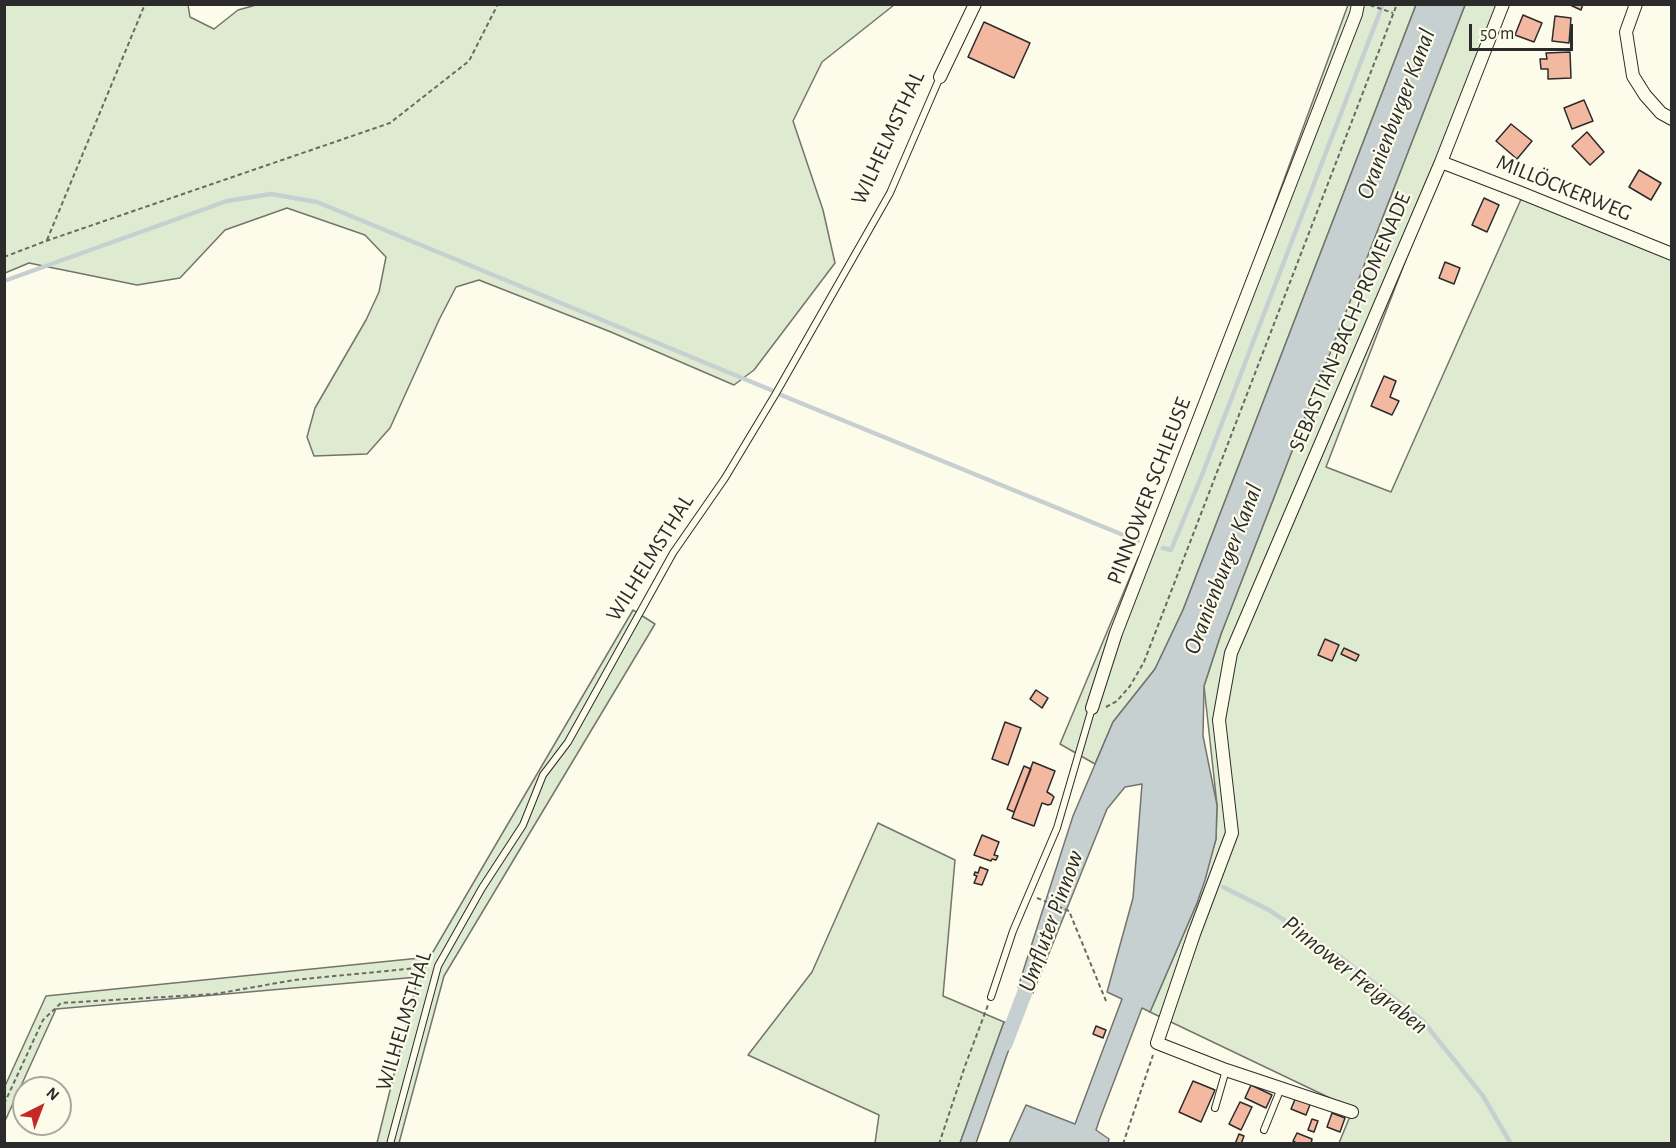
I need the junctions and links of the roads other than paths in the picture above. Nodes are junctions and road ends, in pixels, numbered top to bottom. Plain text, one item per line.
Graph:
1 (975, 4) edge
2 (1358, 4) edge
3 (1503, 4) edge
4 (1636, 4) edge
5 (940, 77) joint
6 (1671, 119) edge
7 (1441, 162) junction
8 (1671, 254) edge
9 (1092, 708) joint
10 (991, 997) road end
11 (1226, 1070) junction
12 (1281, 1088) junction
13 (1215, 1108) dead end
14 (1352, 1112) dead end
15 (1264, 1130) dead end
16 (390, 1143) edge

1 - 5 street, WILHELMSTHAL
2 - 9 street, PINNOWER SCHLEUSE
3 - 7 street, SEBASTIAN-BACH-PROMENADE
4 - 6 street
5 - 16 lane, WILHELMSTHAL
7 - 8 street, MILLÖCKERWEG
7 - 11 street, SEBASTIAN-BACH-PROMENADE
9 - 10 lane, PINNOWER SCHLEUSE
11 - 12 street
11 - 13 lane
12 - 14 street
12 - 15 lane

